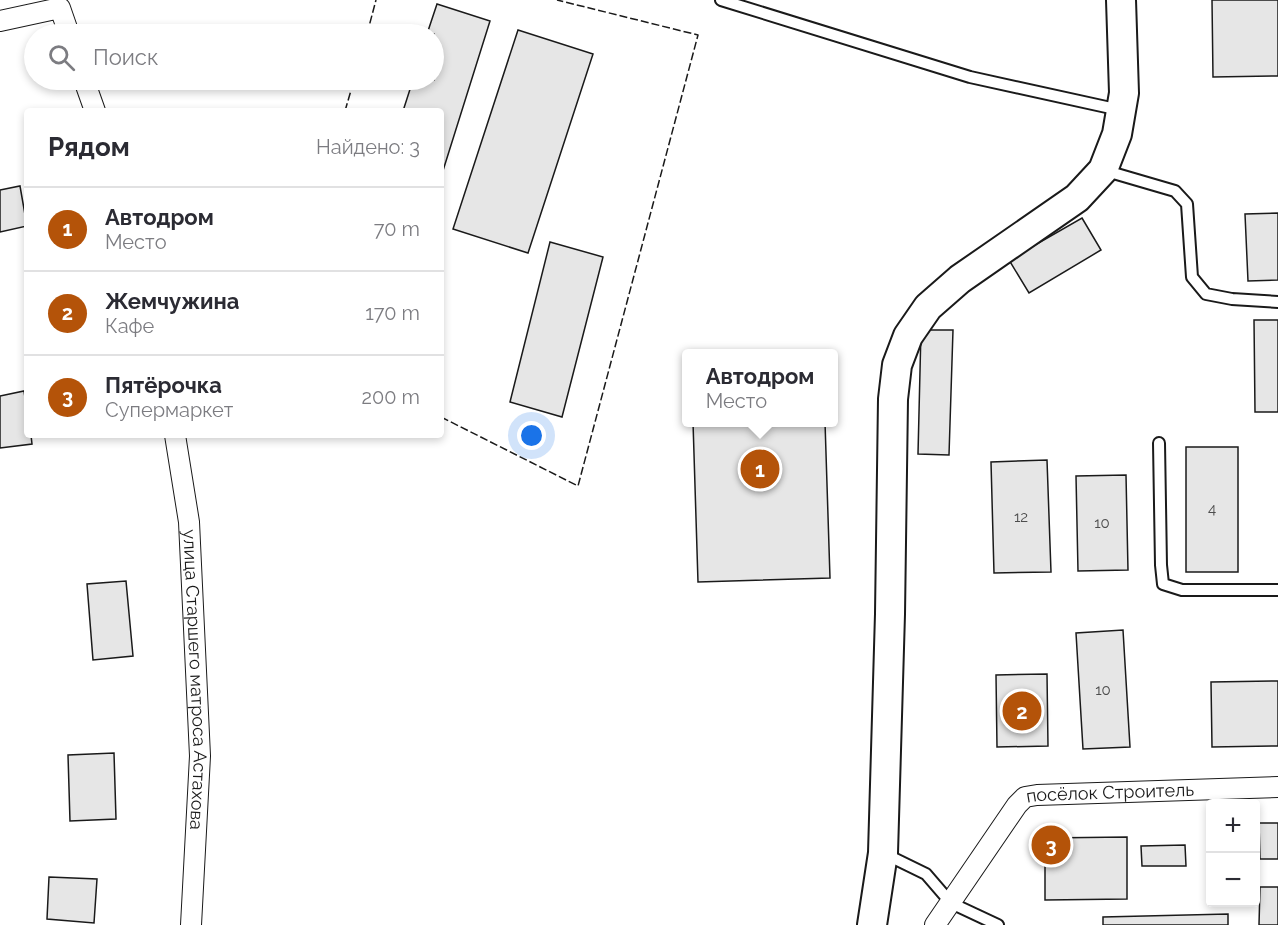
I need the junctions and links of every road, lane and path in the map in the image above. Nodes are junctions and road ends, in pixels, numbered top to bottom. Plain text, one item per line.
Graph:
1 (721, 0) edge
2 (1121, 0) edge
3 (0, 21) edge
4 (66, 24) edge
5 (88, 90) edge
6 (94, 108) edge
7 (1121, 110) junction
8 (1103, 170) junction
9 (1278, 302) edge
10 (175, 438) edge
11 (1159, 443) dead end
12 (1278, 590) edge
13 (1278, 787) edge
14 (883, 853) junction
15 (951, 903) junction
16 (191, 925) edge
17 (872, 925) edge
18 (935, 925) edge
19 (998, 925) edge

1 - 7 lane
2 - 7 street
3 - 4 street
5 - 6 street
7 - 8 street
8 - 9 lane
8 - 14 street
10 - 16 street, улица Старшего матроса Астахова
11 - 12 lane
13 - 15 street, посёлок Строитель
14 - 15 lane
14 - 17 street
15 - 18 street, посёлок Строитель
15 - 19 lane

